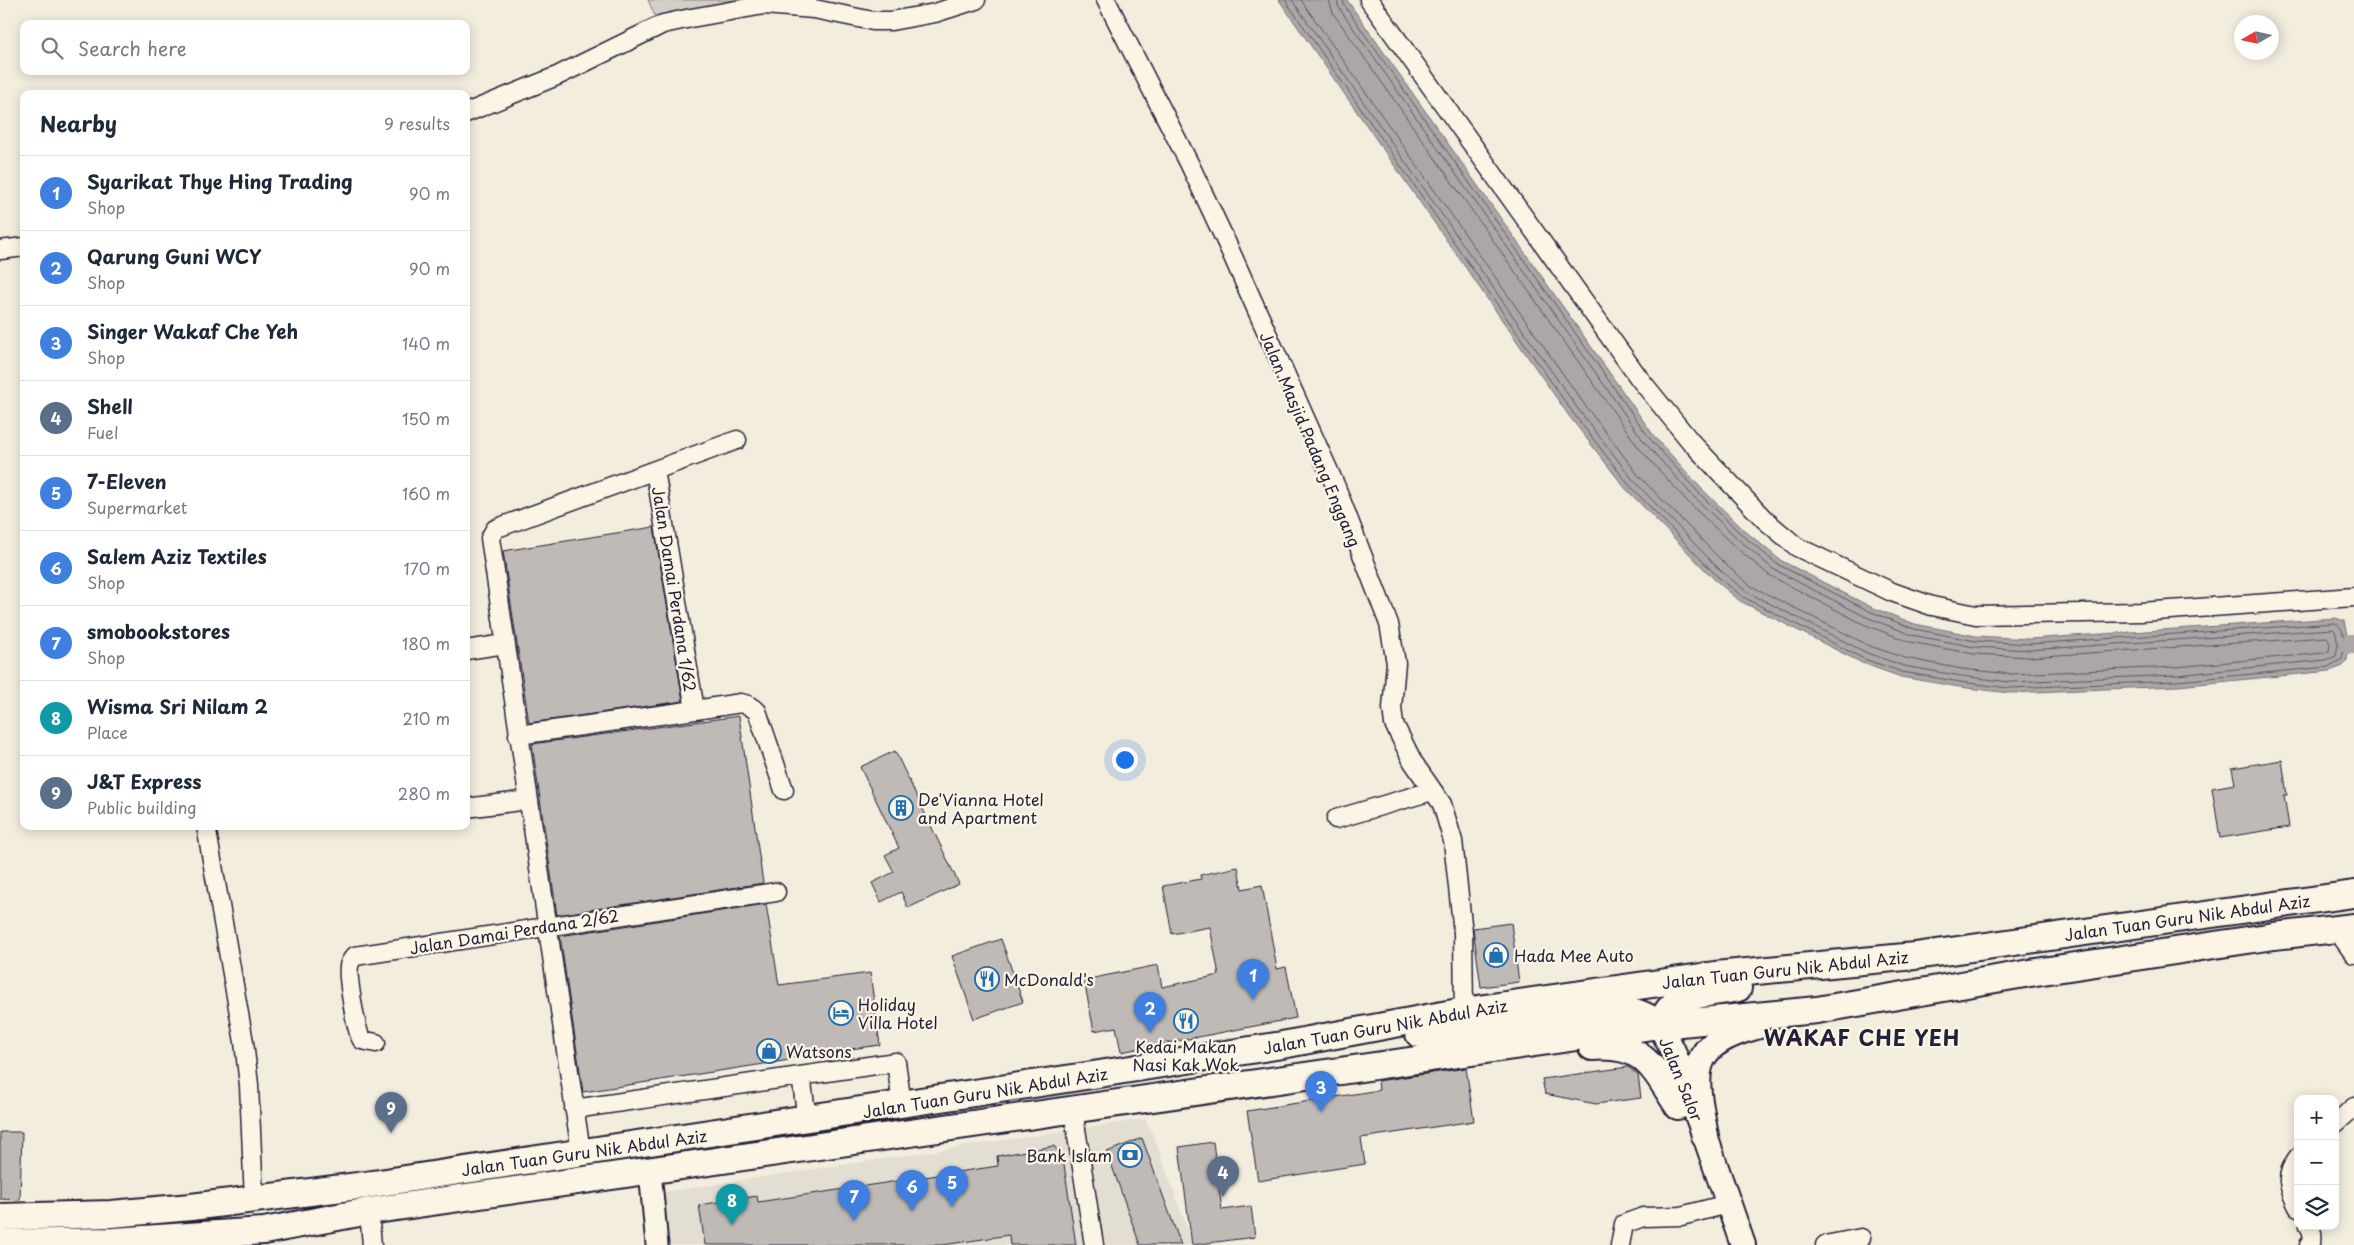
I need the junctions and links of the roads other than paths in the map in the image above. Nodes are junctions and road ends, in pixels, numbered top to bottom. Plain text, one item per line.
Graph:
1 (976, 0) edge
2 (1106, 0) edge
3 (1369, 0) edge
4 (470, 111) edge
5 (20, 248) edge
6 (0, 250) edge
7 (737, 440) dead end
8 (655, 470) junction
9 (2354, 598) edge
10 (505, 644) junction
11 (470, 649) edge
12 (695, 710) junction
13 (518, 735) junction
14 (784, 790) dead end
15 (1432, 791) junction
16 (528, 800) junction
17 (470, 807) edge
18 (1336, 819) dead end
19 (207, 830) edge
20 (776, 892) dead end
21 (2354, 894) edge
22 (547, 926) junction
23 (2345, 928) edge
24 (2354, 954) edge
25 (1914, 956) junction
26 (1817, 1010) junction
27 (1464, 1011) junction
28 (1660, 1025) junction
29 (376, 1043) dead end
30 (1282, 1045) junction
31 (1479, 1051) junction
32 (801, 1076) junction
33 (902, 1104) junction
34 (1678, 1106) junction
35 (2354, 1107) edge
36 (574, 1109) junction
37 (1073, 1110) junction
38 (807, 1119) junction
39 (2339, 1120) edge
40 (1705, 1136) junction
41 (581, 1152) junction
42 (2294, 1162) edge
43 (650, 1171) junction
44 (1725, 1197) junction
45 (2294, 1198) edge
46 (254, 1200) junction
47 (369, 1211) junction
48 (0, 1217) edge
49 (2312, 1230) edge
50 (1861, 1238) dead end
51 (188, 1241) edge
52 (0, 1243) edge
53 (372, 1245) edge
54 (657, 1245) edge
55 (1094, 1245) edge
56 (1620, 1245) edge
57 (1743, 1245) edge
58 (1825, 1245) edge
59 (2309, 1245) edge

1 - 4 street
2 - 15 street, Jalan Masjid Padang Enggang
3 - 9 street
5 - 6 street
7 - 8 street
8 - 10 street
8 - 12 street, Jalan Damai Perdana 1/62
10 - 11 street
10 - 13 street
12 - 13 street
12 - 14 street, Jalan Damai Perdana 1/62
13 - 16 street
15 - 18 street
15 - 27 street, Jalan Masjid Padang Enggang
16 - 17 street
16 - 22 street
19 - 46 street
20 - 22 street, Jalan Damai Perdana 2/62
21 - 25 main road, Jalan Tuan Guru Nik Abdul Aziz
22 - 29 street, Jalan Damai Perdana 2/62
22 - 36 street
23 - 24 street
23 - 26 main road, Jalan Tuan Guru Nik Abdul Aziz
25 - 27 main road, Jalan Tuan Guru Nik Abdul Aziz
25 - 28 main road
26 - 28 main road, Jalan Tuan Guru Nik Abdul Aziz
26 - 40 main road
27 - 30 main road, Jalan Tuan Guru Nik Abdul Aziz
28 - 30 main road
28 - 31 main road, Jalan Tuan Guru Nik Abdul Aziz
28 - 34 main road, Jalan Salor
28 - 40 main road, Jalan Salor
30 - 33 main road, Jalan Tuan Guru Nik Abdul Aziz
31 - 34 main road
31 - 37 main road, Jalan Tuan Guru Nik Abdul Aziz
32 - 33 street
32 - 36 street
32 - 38 street
33 - 38 main road, Jalan Tuan Guru Nik Abdul Aziz
34 - 44 main road, Jalan Salor
35 - 39 street
36 - 41 street
37 - 43 main road, Jalan Tuan Guru Nik Abdul Aziz
37 - 55 street
38 - 41 main road, Jalan Tuan Guru Nik Abdul Aziz
40 - 44 main road, Jalan Salor
41 - 46 main road, Jalan Tuan Guru Nik Abdul Aziz
42 - 45 street
43 - 47 main road, Jalan Tuan Guru Nik Abdul Aziz
43 - 54 street
44 - 56 street
44 - 57 main road, Jalan Salor
46 - 48 main road, Jalan Tuan Guru Nik Abdul Aziz
47 - 51 main road, Jalan Tuan Guru Nik Abdul Aziz
47 - 53 street
49 - 59 street
50 - 58 street
51 - 52 main road, Jalan Tuan Guru Nik Abdul Aziz

